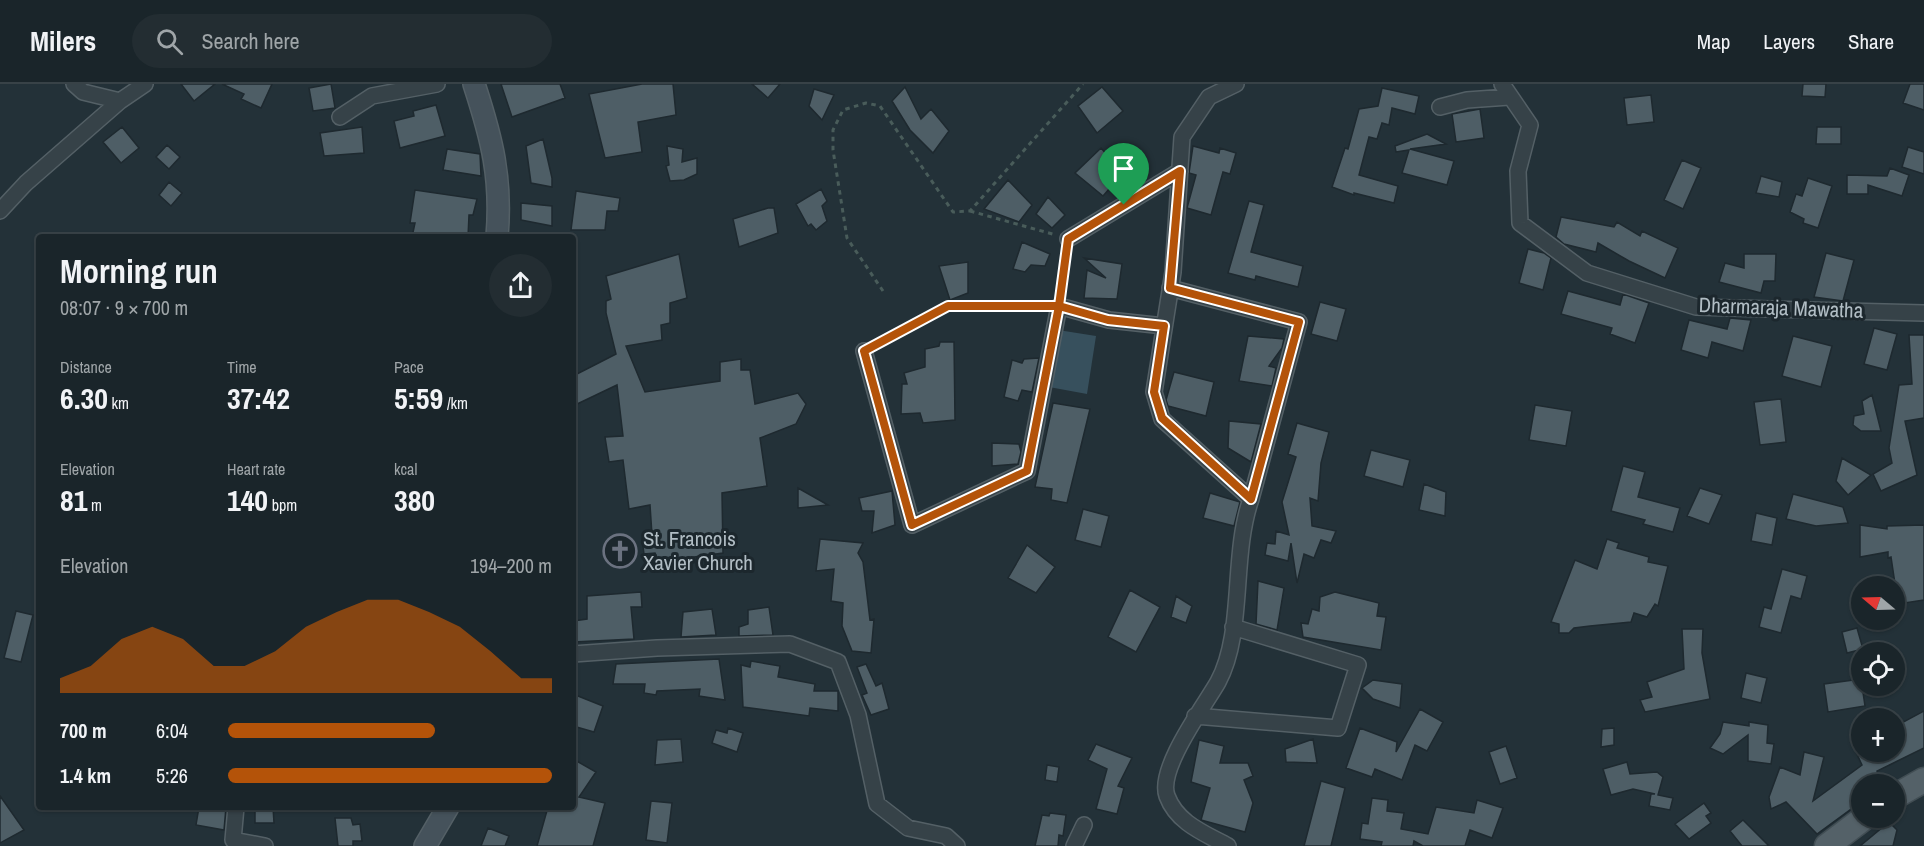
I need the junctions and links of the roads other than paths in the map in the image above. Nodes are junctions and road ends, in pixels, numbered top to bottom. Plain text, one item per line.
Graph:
1 (74, 84) edge
2 (145, 84) edge
3 (437, 84) edge
4 (474, 84) edge
5 (1236, 84) edge
6 (1506, 90) edge
7 (120, 100) junction
8 (1440, 107) dead end
9 (340, 117) dead end
10 (1180, 171) junction
11 (0, 211) edge
12 (496, 234) edge
13 (1068, 239) road end
14 (1170, 288) junction
15 (1924, 313) edge
16 (1164, 326) junction
17 (864, 351) road end
18 (1251, 499) junction
19 (1233, 627) junction
20 (576, 654) edge
21 (1195, 716) junction
22 (1924, 780) edge
23 (1905, 791) edge
24 (236, 810) edge
25 (446, 810) edge
26 (1084, 825) dead end
27 (1851, 828) edge
28 (265, 846) edge
29 (425, 846) edge
30 (957, 846) edge
31 (1074, 846) edge
32 (1228, 846) edge
33 (1827, 846) edge

1 - 7 street
2 - 7 street
3 - 9 street
4 - 12 main road
5 - 10 street
6 - 8 street
6 - 15 street, Dharmaraja Mawatha
7 - 11 street
10 - 13 street
10 - 14 street
14 - 16 street
14 - 18 street
16 - 17 street
16 - 18 street
18 - 19 street
19 - 21 street
19 - 21 street
20 - 30 street
21 - 32 street
22 - 23 main road
24 - 28 street
25 - 29 main road
26 - 31 street
27 - 33 main road

